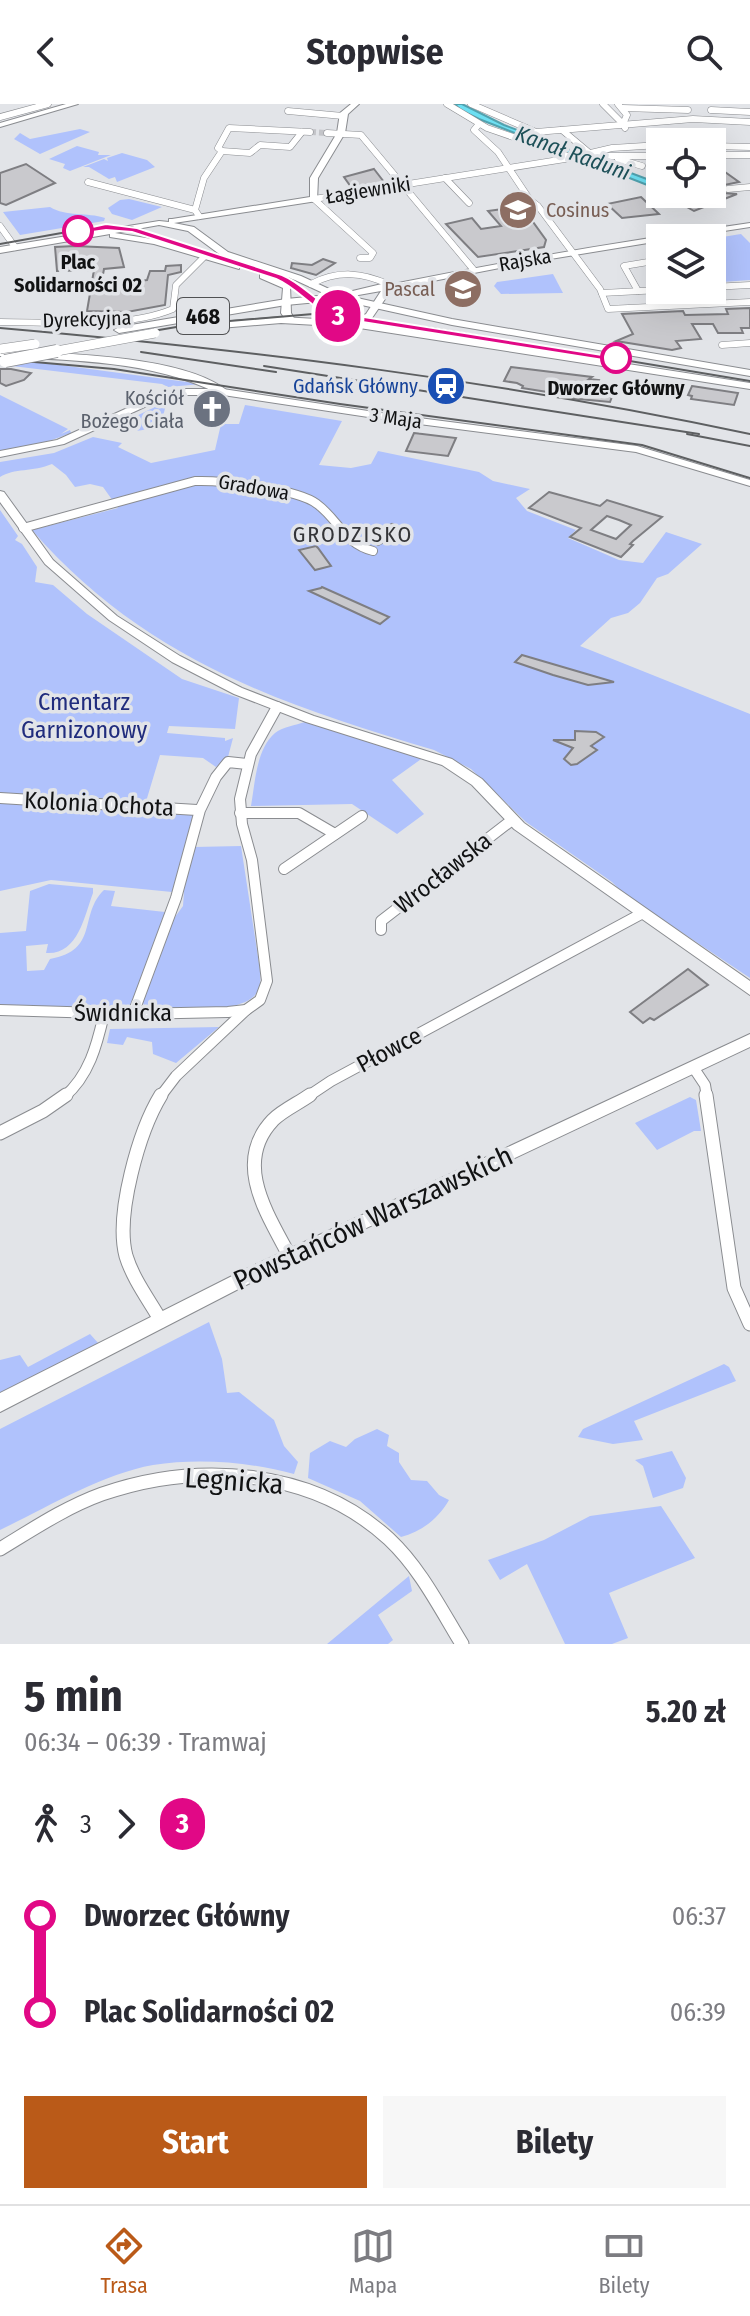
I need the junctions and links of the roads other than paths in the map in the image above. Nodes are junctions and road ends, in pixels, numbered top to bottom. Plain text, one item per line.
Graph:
1 (48, 104) edge
2 (74, 104) edge
3 (355, 104) edge
4 (447, 104) edge
5 (471, 104) edge
6 (603, 104) edge
7 (7, 105) edge
8 (620, 106) edge
9 (686, 107) edge
10 (711, 110) dead end
11 (288, 111) dead end
12 (18, 112) junction
13 (750, 112) edge
14 (343, 116) junction
15 (0, 117) edge
16 (693, 119) junction
17 (750, 122) edge
18 (479, 124) junction
19 (623, 124) junction
20 (0, 125) edge
21 (302, 132) junction
22 (310, 132) tunnel mouth
23 (565, 132) junction
24 (327, 133) tunnel mouth
25 (341, 133) junction
26 (646, 146) edge
27 (726, 146) edge
28 (750, 147) edge
29 (222, 151) junction
30 (580, 155) junction
31 (726, 155) edge
32 (750, 155) edge
33 (646, 156) edge
34 (613, 157) junction
35 (642, 166) dead end
36 (508, 168) junction
37 (445, 178) junction
38 (88, 182) dead end
39 (403, 185) junction
40 (750, 187) edge
41 (728, 189) dead end
42 (314, 199) junction
43 (469, 203) dead end
44 (197, 213) junction
45 (159, 223) junction
46 (144, 225) junction
47 (750, 225) edge
48 (0, 226) edge
49 (726, 229) edge
50 (93, 234) junction
51 (199, 234) junction
52 (134, 237) junction
53 (646, 240) edge
54 (15, 247) junction
55 (0, 250) edge
56 (216, 250) junction
57 (572, 251) junction
58 (204, 257) junction
59 (360, 258) dead end
60 (646, 262) edge
61 (473, 269) junction
62 (311, 284) junction
63 (390, 285) junction
64 (750, 285) edge
65 (726, 286) edge
66 (638, 291) junction
67 (646, 291) edge
68 (602, 293) junction
69 (339, 297) junction
70 (286, 302) junction
71 (750, 302) edge
72 (378, 303) junction
73 (290, 320) junction
74 (0, 322) edge
75 (353, 324) junction
76 (750, 343) edge
77 (722, 345) dead end
78 (1, 356) edge
79 (750, 373) edge
80 (750, 386) edge
81 (223, 392) junction
82 (0, 454) edge
83 (750, 483) edge
84 (0, 494) edge
85 (23, 528) junction
86 (373, 551) dead end
87 (277, 707) junction
88 (247, 764) junction
89 (0, 798) edge
90 (197, 810) junction
91 (240, 813) junction
92 (362, 816) dead end
93 (512, 820) junction
94 (335, 834) junction
95 (284, 869) dead end
96 (641, 914) junction
97 (381, 930) dead end
98 (750, 989) edge
99 (0, 1010) edge
100 (246, 1010) junction
101 (104, 1014) junction
102 (133, 1014) junction
103 (750, 1040) edge
104 (693, 1067) junction
105 (0, 1133) edge
106 (290, 1257) junction
107 (161, 1321) junction
108 (750, 1324) edge
109 (0, 1403) edge
110 (0, 1549) edge
111 (462, 1644) edge

1 - 12 street
2 - 20 street
3 - 14 street
4 - 18 street
5 - 23 street
6 - 19 street
7 - 12 street
8 - 9 street
8 - 19 street
9 - 16 street
10 - 13 street
11 - 14 street
12 - 15 street
14 - 25 street
16 - 17 street
16 - 19 street
18 - 30 street
18 - 36 street
19 - 23 street
21 - 22 street
21 - 29 street
21 - 29 street
23 - 30 street
24 - 25 street
25 - 39 street
25 - 42 street
26 - 30 street, Łagiewniki
27 - 28 street
29 - 44 street
30 - 34 street
30 - 36 street, Łagiewniki
31 - 32 street
33 - 34 street
34 - 35 street
36 - 37 street, Łagiewniki
36 - 57 street
37 - 39 street, Łagiewniki
37 - 43 street
38 - 44 street
39 - 42 street, Łagiewniki
39 - 61 street
40 - 41 street
42 - 44 street, Łagiewniki
42 - 59 street
44 - 45 street, Łagiewniki
44 - 51 street
45 - 46 street, Łagiewniki
45 - 51 street
46 - 50 street, Łagiewniki
46 - 52 street
47 - 49 street, Rajska
48 - 54 street
50 - 52 street
50 - 54 street
51 - 56 street
52 - 58 street
53 - 57 street, Rajska
54 - 55 street
56 - 58 street
56 - 62 street
57 - 61 street, Rajska
57 - 68 street
58 - 70 street
58 - 74 street, Dyrekcyjna
60 - 66 street
61 - 63 street, Rajska
62 - 63 street
62 - 69 street
63 - 69 street, Rajska
63 - 72 street
64 - 65 street
66 - 67 street
66 - 68 street
68 - 71 street
69 - 70 main road, 468
69 - 72 main road
70 - 73 street
70 - 78 main road, 468, bridge
72 - 75 street
72 - 79 main road
73 - 75 main road
73 - 78 main road, 468, bridge
75 - 80 main road
76 - 77 street
78 - 81 main road
81 - 82 street, 3 Maja
81 - 83 street, 3 Maja
84 - 85 street
85 - 86 street, Gradowa
85 - 87 street
87 - 88 street
87 - 93 street
88 - 90 street, Kolonia Ochota
88 - 91 street
89 - 90 street, Kolonia Ochota
90 - 102 street, Kolonia Ochota
91 - 94 street
91 - 100 street
92 - 94 street
93 - 96 street
93 - 97 street, Wrocławska
94 - 95 street
96 - 98 street
96 - 106 street, Płowce
99 - 101 street, Świdnicka
100 - 102 street, Świdnicka
100 - 107 street
101 - 102 street, Świdnicka
101 - 105 street
103 - 104 street, Powstańców Warszawskich
104 - 106 street, Powstańców Warszawskich
104 - 108 street
106 - 107 street, Powstańców Warszawskich
107 - 109 street, Powstańców Warszawskich
110 - 111 street, Legnicka

